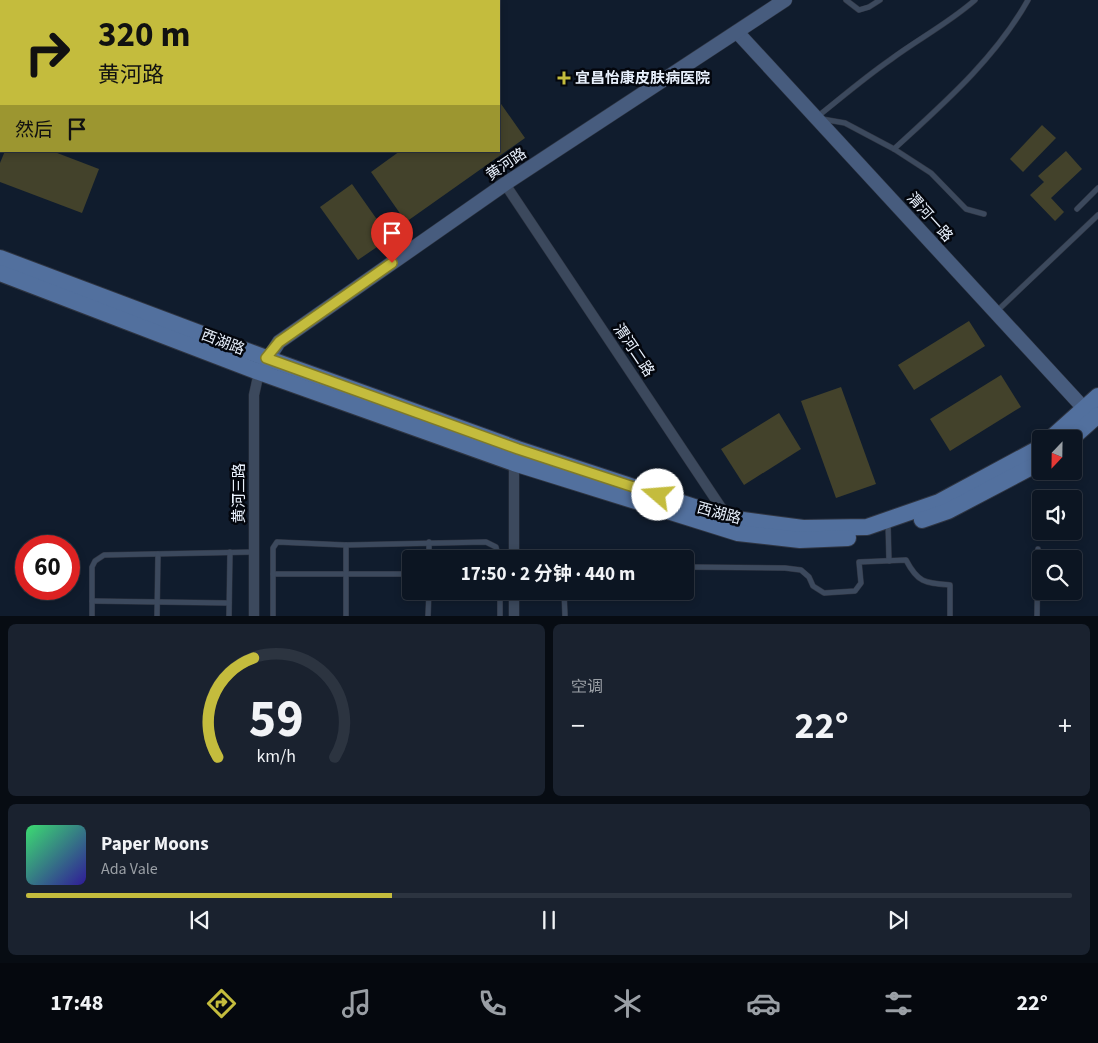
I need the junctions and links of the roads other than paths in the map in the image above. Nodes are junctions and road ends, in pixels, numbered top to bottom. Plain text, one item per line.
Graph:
1 (785, 0) edge
2 (846, 0) edge
3 (880, 0) edge
4 (975, 0) edge
5 (1028, 0) edge
6 (737, 32) junction
7 (817, 118) junction
8 (894, 149) junction
9 (505, 184) junction
10 (1098, 188) edge
11 (1077, 209) dead end
12 (984, 214) dead end
13 (1098, 215) edge
14 (0, 258) edge
15 (0, 273) edge
16 (995, 313) junction
17 (263, 365) junction
18 (1098, 396) edge
19 (1094, 417) edge
20 (1068, 430) edge
21 (1080, 430) edge
22 (1032, 452) edge
23 (514, 463) junction
24 (1032, 467) edge
25 (728, 518) junction
26 (888, 525) junction
27 (738, 533) junction
28 (429, 542) junction
29 (346, 545) junction
30 (1038, 549) dead end
31 (429, 550) edge
32 (497, 550) edge
33 (514, 550) edge
34 (230, 552) junction
35 (254, 552) junction
36 (158, 554) junction
37 (890, 561) junction
38 (694, 567) edge
39 (273, 574) junction
40 (346, 574) junction
41 (402, 574) edge
42 (428, 600) edge
43 (500, 600) edge
44 (514, 600) edge
45 (564, 600) edge
46 (92, 601) junction
47 (158, 602) junction
48 (229, 603) junction
49 (92, 616) edge
50 (158, 616) edge
51 (229, 616) edge
52 (254, 616) edge
53 (273, 616) edge
54 (346, 616) edge
55 (428, 616) edge
56 (500, 616) edge
57 (514, 616) edge
58 (565, 616) edge
59 (950, 616) edge
60 (1037, 616) edge

1 - 6 main road, 黄河路
2 - 3 lane
4 - 7 lane
5 - 8 lane
6 - 7 main road, 渭河一路
6 - 9 main road, 黄河路
7 - 8 lane
7 - 16 main road, 渭河一路
8 - 12 lane
9 - 17 main road, 黄河路
9 - 25 street, 渭河二路
10 - 11 lane
13 - 16 lane
14 - 17 main road, 西湖路
15 - 17 main road, 西湖路
16 - 19 main road, 渭河一路
17 - 23 main road, 西湖路
17 - 25 main road, 西湖路
17 - 35 street, 黄河三路
18 - 19 main road
19 - 20 main road
19 - 21 main road
22 - 26 main road, 西湖路
23 - 27 main road, 西湖路
23 - 33 street
24 - 26 main road, 西湖路
25 - 26 main road, 西湖路
25 - 27 street, 渭河二路
26 - 27 main road, 西湖路
26 - 37 lane
28 - 29 lane
28 - 31 lane
28 - 32 lane
29 - 39 lane
29 - 40 lane
30 - 60 lane
34 - 35 lane
34 - 36 lane
34 - 48 lane
35 - 52 street, 黄河三路
36 - 46 lane
36 - 47 lane
37 - 38 lane
37 - 59 lane
39 - 40 lane
39 - 53 lane
40 - 41 lane
40 - 54 lane
42 - 55 lane
43 - 56 lane
44 - 57 street
45 - 58 lane
46 - 47 lane
46 - 49 lane
47 - 48 lane
47 - 50 lane
48 - 51 lane

